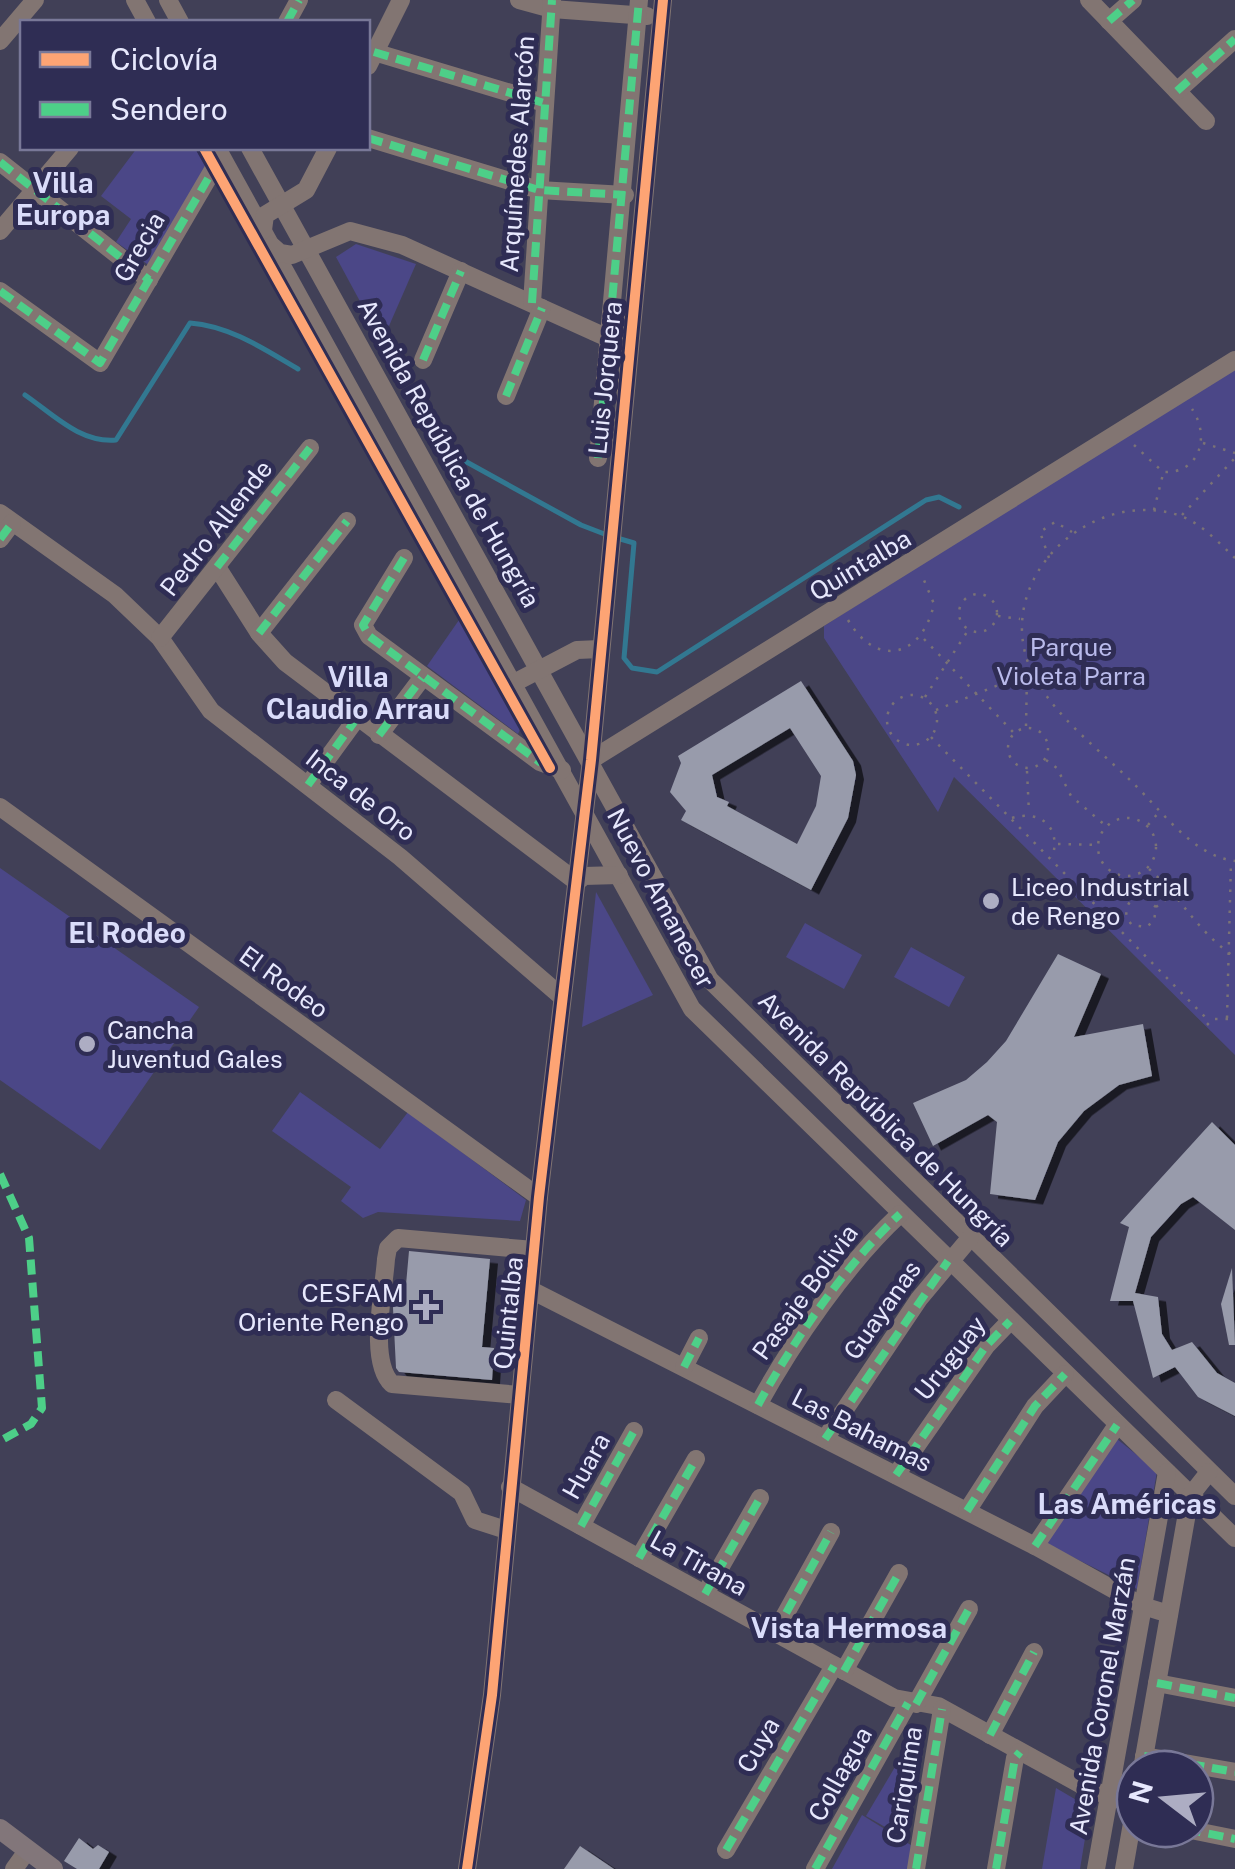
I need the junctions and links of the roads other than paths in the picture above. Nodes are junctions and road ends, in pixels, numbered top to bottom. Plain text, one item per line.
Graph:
1 (35, 0) edge
2 (401, 0) edge
3 (519, 0) edge
4 (1089, 0) edge
5 (1133, 0) edge
6 (552, 5) edge
7 (639, 7) edge
8 (662, 9) edge
9 (1109, 21) junction
10 (1235, 39) edge
11 (0, 41) edge
12 (371, 59) edge
13 (1177, 91) junction
14 (544, 104) junction
15 (1206, 121) dead end
16 (370, 139) edge
17 (68, 150) edge
18 (251, 150) edge
19 (327, 150) edge
20 (219, 152) edge
21 (0, 162) edge
22 (34, 190) junction
23 (539, 190) junction
24 (624, 196) junction
25 (282, 204) junction
26 (0, 232) edge
27 (267, 238) junction
28 (307, 250) junction
29 (462, 271) junction
30 (149, 280) junction
31 (0, 291) edge
32 (537, 306) junction
33 (620, 343) junction
34 (424, 360) dead end
35 (1235, 360) edge
36 (506, 396) dead end
37 (310, 448) dead end
38 (598, 458) dead end
39 (6, 518) edge
40 (347, 522) dead end
41 (0, 540) edge
42 (404, 558) dead end
43 (216, 567) junction
44 (259, 633) junction
45 (160, 638) junction
46 (600, 649) junction
47 (540, 669) junction
48 (422, 678) junction
49 (514, 683) junction
50 (357, 718) junction
51 (379, 735) junction
52 (590, 760) junction
53 (562, 770) junction
54 (308, 785) junction
55 (0, 807) edge
56 (585, 810) junction
57 (620, 875) junction
58 (577, 882) junction
59 (562, 997) junction
60 (797, 1069) junction
61 (778, 1092) junction
62 (539, 1197) junction
63 (900, 1214) junction
64 (970, 1238) junction
65 (534, 1250) junction
66 (948, 1261) junction
67 (530, 1290) junction
68 (1010, 1321) junction
69 (700, 1338) dead end
70 (684, 1368) junction
71 (1065, 1374) junction
72 (520, 1395) junction
73 (336, 1400) dead end
74 (758, 1405) junction
75 (1117, 1426) junction
76 (634, 1431) dead end
77 (825, 1439) junction
78 (696, 1459) dead end
79 (1167, 1472) junction
80 (1209, 1472) junction
81 (896, 1475) junction
82 (510, 1487) junction
83 (1190, 1496) junction
84 (1235, 1496) edge
85 (760, 1498) dead end
86 (967, 1511) junction
87 (581, 1526) junction
88 (506, 1530) junction
89 (831, 1532) dead end
90 (1235, 1538) edge
91 (1035, 1546) junction
92 (639, 1558) junction
93 (899, 1573) dead end
94 (705, 1594) junction
95 (1143, 1606) junction
96 (969, 1609) dead end
97 (1170, 1614) junction
98 (775, 1633) junction
99 (1034, 1652) dead end
100 (839, 1668) junction
101 (1157, 1684) junction
102 (1235, 1698) edge
103 (912, 1703) junction
104 (942, 1709) junction
105 (990, 1735) junction
106 (1145, 1749) edge
107 (1020, 1752) junction
108 (1109, 1798) junction
109 (1115, 1801) edge
110 (0, 1828) edge
111 (27, 1850) junction
112 (726, 1850) dead end
113 (14, 1869) edge
114 (52, 1869) edge
115 (467, 1869) edge
116 (815, 1869) edge
117 (916, 1869) edge
118 (996, 1869) edge
119 (1096, 1869) edge

1 - 11 street
2 - 12 street
3 - 6 street
4 - 9 street
5 - 9 street
6 - 7 street
6 - 14 street, Arquímedes Alarcón
7 - 8 street
7 - 24 street
8 - 33 street, Luis Jorquera
9 - 13 street
10 - 13 street
12 - 14 street
13 - 15 street
14 - 23 street, Arquímedes Alarcón
16 - 23 street
17 - 22 street
18 - 25 street, Avenida República de Hungría
19 - 25 street
20 - 27 street, Nuevo Amanecer
20 - 30 street, Grecia
21 - 22 street
22 - 26 street
22 - 30 street
23 - 24 street
23 - 32 street, Arquímedes Alarcón
24 - 33 street
25 - 27 street
25 - 28 street, Avenida República de Hungría
27 - 28 street
27 - 49 street, Nuevo Amanecer
28 - 29 street
28 - 47 street, Avenida República de Hungría
29 - 32 street
29 - 34 street
30 - 31 street, Grecia
32 - 33 street
32 - 36 street, Arquímedes Alarcón
33 - 38 street
33 - 46 street, Luis Jorquera
35 - 52 street, Quintalba
37 - 43 street, Pedro Allende
39 - 41 street
39 - 45 street, Inca de Oro
40 - 44 street
42 - 48 street
43 - 44 street
43 - 45 street, Pedro Allende
44 - 50 street
45 - 54 street, Inca de Oro
46 - 47 street
46 - 52 street, Luis Jorquera
47 - 49 street
47 - 52 street, Avenida República de Hungría
48 - 51 street
48 - 53 street
49 - 53 street, Nuevo Amanecer
50 - 51 street
50 - 54 street
51 - 58 street
52 - 56 street, Quintalba
52 - 60 street, Avenida República de Hungría
53 - 56 street, Nuevo Amanecer
54 - 59 street, Inca de Oro
55 - 62 street, El Rodeo
56 - 57 street, Nuevo Amanecer
56 - 58 street, Quintalba
57 - 58 street
57 - 61 street, Nuevo Amanecer
58 - 59 street, Quintalba
59 - 62 street, Quintalba
60 - 61 street
60 - 64 street, Avenida República de Hungría
61 - 63 street, Nuevo Amanecer
62 - 65 street, Quintalba
63 - 66 street, Nuevo Amanecer
63 - 74 street, Pasaje Bolivia
64 - 66 street, Guayanas
64 - 80 street, Avenida República de Hungría
65 - 67 street, Quintalba
65 - 72 street
66 - 68 street, Nuevo Amanecer
66 - 77 street, Guayanas
67 - 70 street, Las Bahamas
67 - 72 street, Quintalba
68 - 71 street, Nuevo Amanecer
68 - 81 street, Uruguay
69 - 70 street
70 - 74 street, Las Bahamas
71 - 75 street, Nuevo Amanecer
71 - 86 street
72 - 82 street, Quintalba
73 - 88 street
74 - 77 street, Las Bahamas
75 - 79 street, Nuevo Amanecer
75 - 91 street
76 - 87 street, Huara
77 - 81 street, Las Bahamas
78 - 92 street
79 - 83 street, Nuevo Amanecer
79 - 95 street, Avenida Coronel Marzán
80 - 83 street, Avenida Coronel Marzán
80 - 84 street, Avenida República de Hungría
81 - 86 street, Las Bahamas
82 - 87 street, La Tirana
82 - 88 street, Quintalba
83 - 90 street, Nuevo Amanecer
83 - 97 street, Avenida Coronel Marzán
85 - 94 street
86 - 91 street, Las Bahamas
87 - 92 street, La Tirana
88 - 115 street, Quintalba
89 - 98 street
91 - 95 street, Las Bahamas
92 - 94 street, La Tirana
93 - 100 street, Cuya
94 - 98 street, La Tirana
95 - 97 street, Las Bahamas
95 - 108 street, Avenida Coronel Marzán
96 - 103 street, Collagua
97 - 101 street, Avenida Coronel Marzán
98 - 100 street, La Tirana
99 - 105 street
100 - 103 street, La Tirana
100 - 112 street, Cuya
101 - 102 street
101 - 106 street, Avenida Coronel Marzán
103 - 104 street, La Tirana
103 - 116 street, Collagua
104 - 105 street, La Tirana
104 - 117 street, Cariquima
105 - 107 street, La Tirana
107 - 108 street, La Tirana
107 - 118 street
108 - 109 street, La Tirana
108 - 119 street, Avenida Coronel Marzán
110 - 111 main road
111 - 113 street
111 - 114 main road

